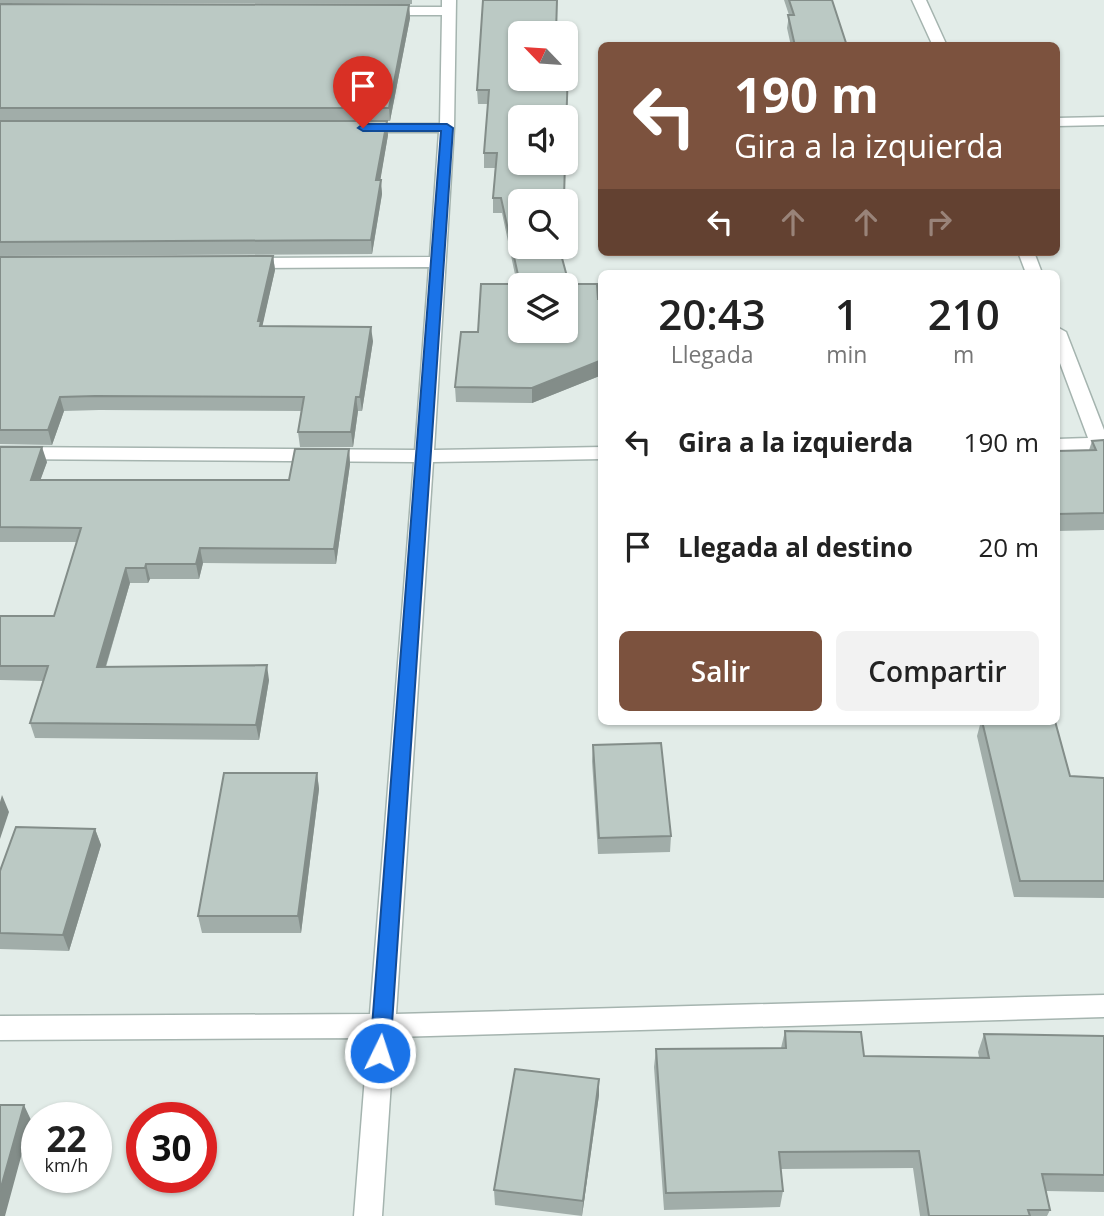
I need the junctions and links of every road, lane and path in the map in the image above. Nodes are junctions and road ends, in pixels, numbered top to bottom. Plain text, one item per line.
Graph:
1 (919, 0) edge
2 (449, 5) edge
3 (367, 11) edge
4 (938, 42) edge
5 (1104, 121) edge
6 (1060, 122) edge
7 (349, 128) edge
8 (447, 128) junction
9 (438, 262) junction
10 (233, 263) edge
11 (1060, 339) edge
12 (1060, 444) edge
13 (1102, 444) edge
14 (0, 453) edge
15 (598, 453) edge
16 (424, 456) junction
17 (1104, 1006) edge
18 (382, 1026) junction
19 (0, 1028) edge
20 (368, 1216) edge

1 - 4 street
2 - 3 street
2 - 8 street
5 - 6 street
7 - 8 street
8 - 9 street
9 - 10 street
9 - 16 street
11 - 13 street
12 - 13 street
14 - 16 street
15 - 16 street
16 - 18 street
17 - 18 street
18 - 19 street
18 - 20 street

